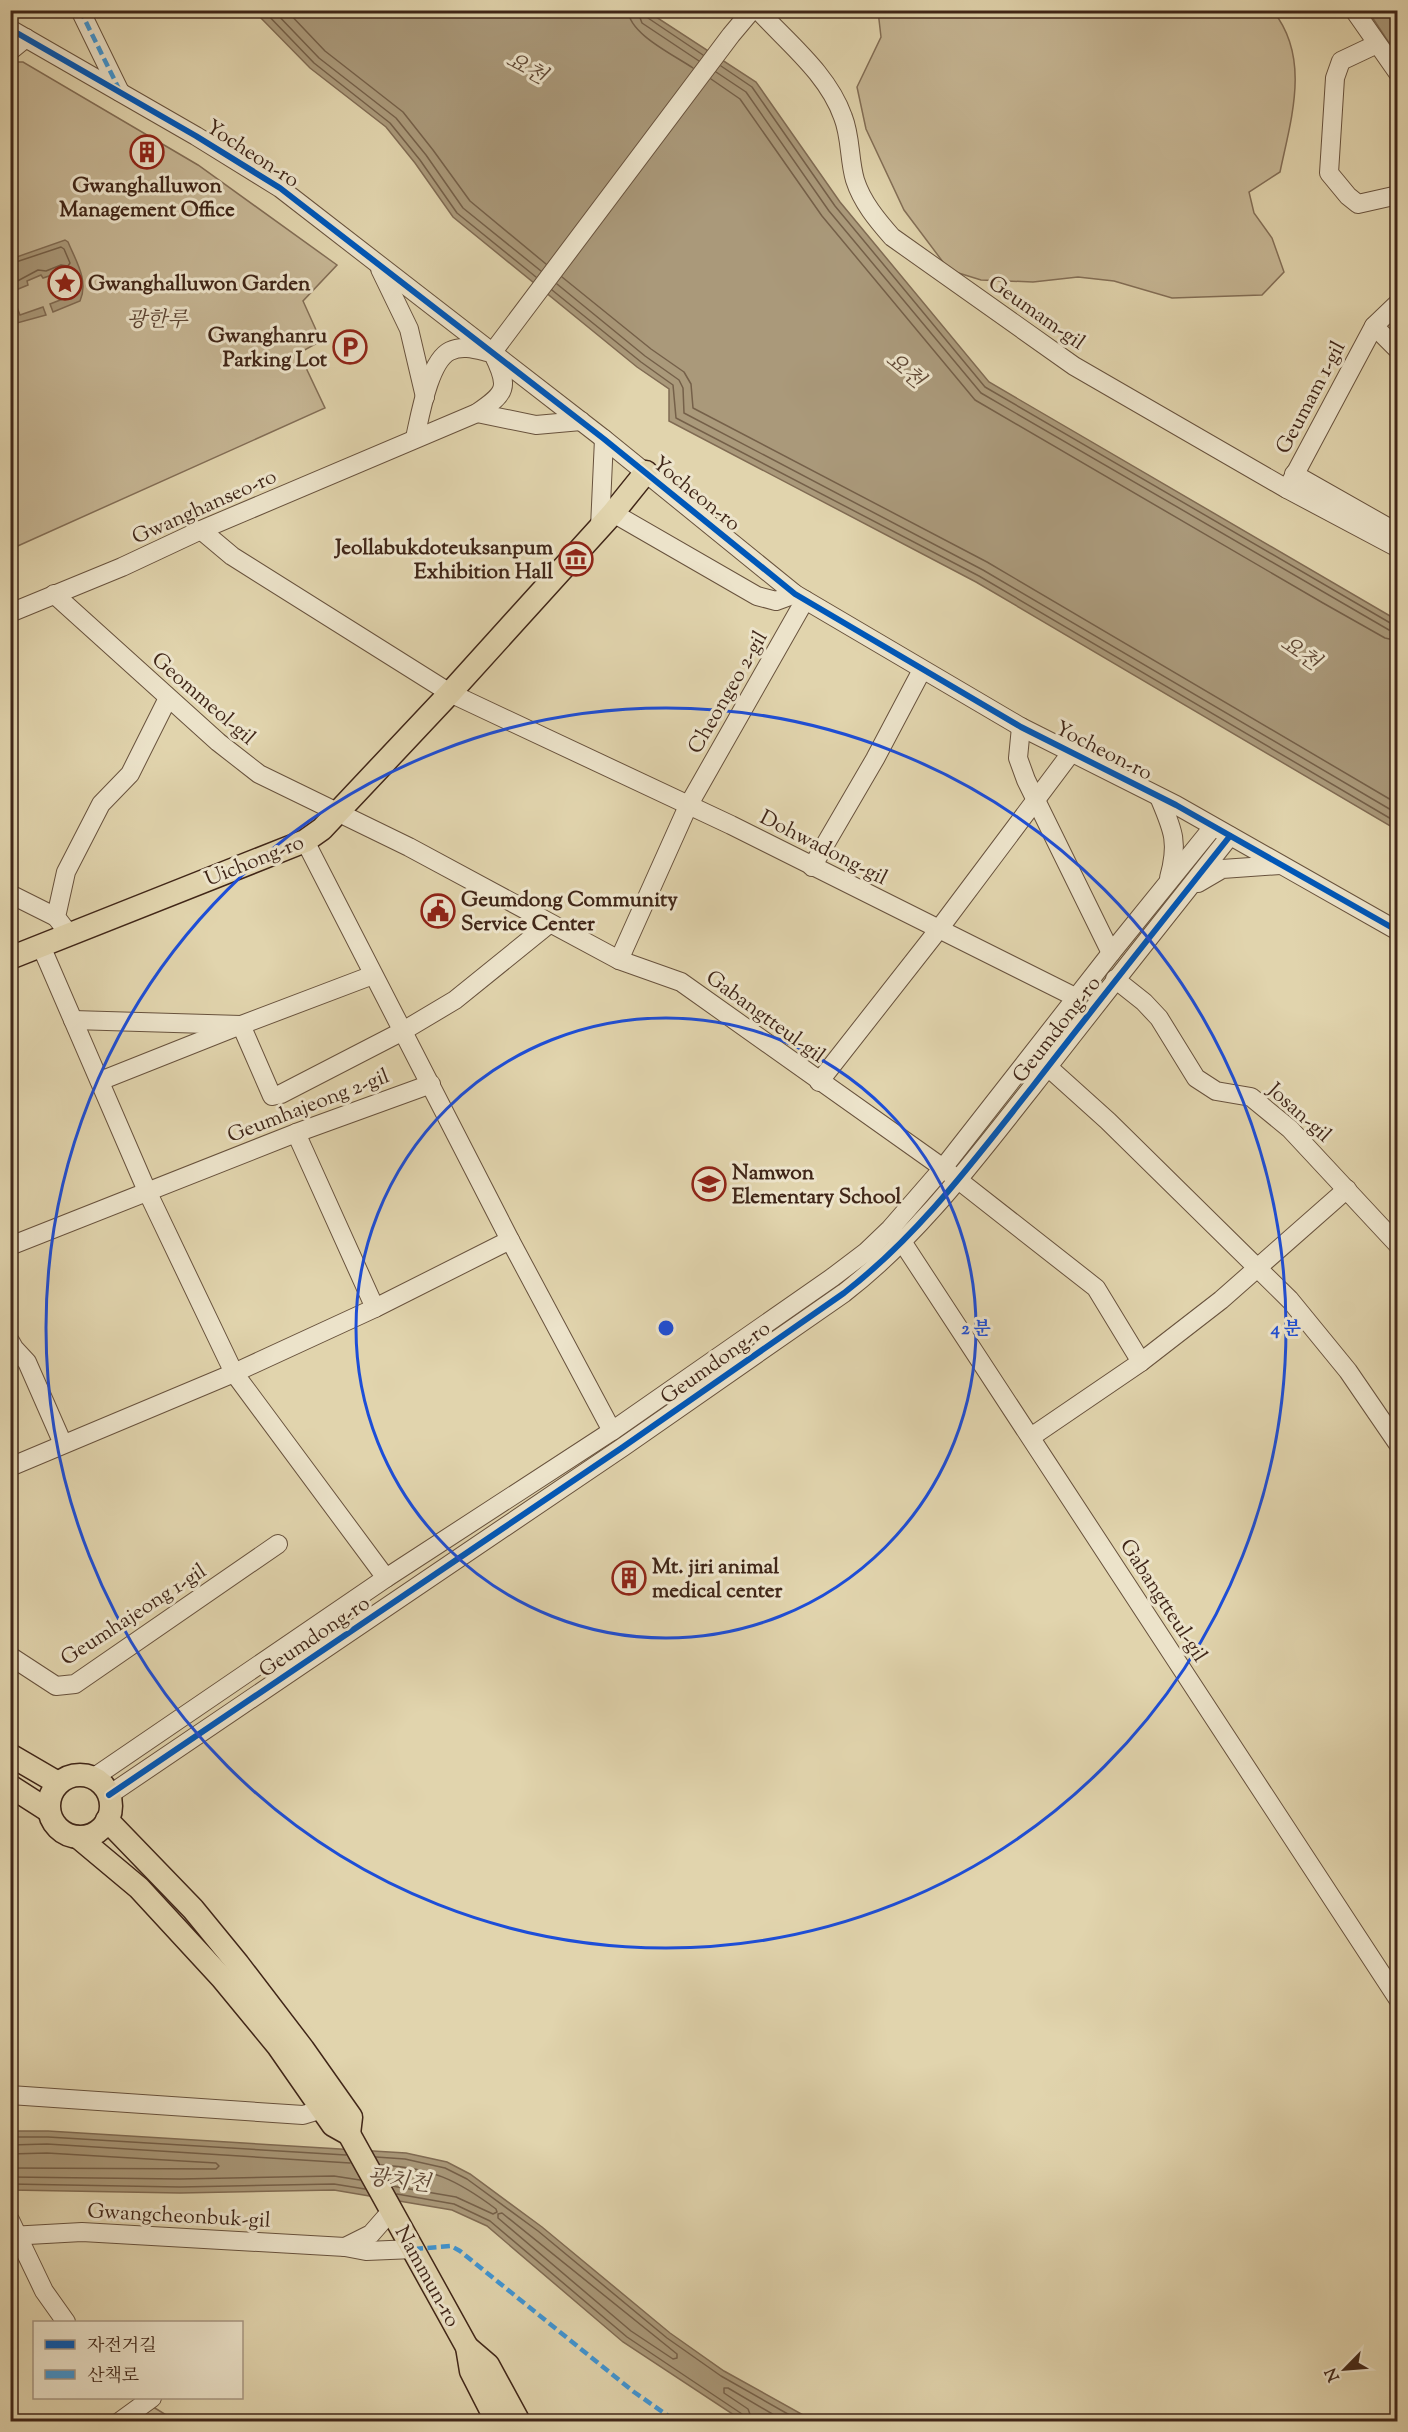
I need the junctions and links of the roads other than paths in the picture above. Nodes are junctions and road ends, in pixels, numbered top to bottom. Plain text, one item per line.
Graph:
1 (80, 10) edge
2 (752, 10) edge
3 (758, 10) edge
4 (1354, 10) edge
5 (10, 29) edge
6 (27, 38) junction
7 (1377, 44) junction
8 (10, 51) edge
9 (1398, 73) edge
10 (120, 92) junction
11 (1398, 195) edge
12 (378, 264) junction
13 (1398, 303) edge
14 (1374, 326) junction
15 (1398, 350) edge
16 (492, 353) junction
17 (425, 397) junction
18 (477, 413) junction
19 (581, 421) junction
20 (415, 438) junction
21 (604, 439) junction
22 (646, 472) junction
23 (1290, 481) junction
24 (607, 520) junction
25 (201, 530) junction
26 (1398, 532) edge
27 (1398, 548) edge
28 (54, 594) junction
29 (800, 597) junction
30 (10, 613) edge
31 (922, 670) junction
32 (450, 693) junction
33 (168, 698) junction
34 (1021, 727) junction
35 (1071, 753) junction
36 (1159, 797) junction
37 (1035, 799) junction
38 (688, 806) junction
39 (339, 813) junction
40 (1222, 831) junction
41 (305, 840) junction
42 (1281, 865) junction
43 (812, 867) junction
44 (1168, 883) junction
45 (10, 894) edge
46 (1183, 895) junction
47 (549, 924) junction
48 (62, 926) junction
49 (939, 929) junction
50 (1398, 931) edge
51 (41, 946) junction
52 (1111, 953) junction
53 (10, 958) edge
54 (619, 960) junction
55 (373, 975) junction
56 (1115, 980) junction
57 (1077, 998) junction
58 (73, 1020) junction
59 (241, 1024) junction
60 (403, 1031) junction
61 (1048, 1066) junction
62 (100, 1081) junction
63 (819, 1082) junction
64 (430, 1084) junction
65 (296, 1133) junction
66 (943, 1168) junction
67 (958, 1180) junction
68 (1347, 1189) junction
69 (147, 1191) junction
70 (890, 1229) junction
71 (510, 1240) junction
72 (903, 1243) junction
73 (1398, 1245) edge
74 (10, 1246) edge
75 (1257, 1268) junction
76 (375, 1308) junction
77 (10, 1341) edge
78 (1141, 1362) junction
79 (19, 1365) edge
80 (234, 1373) junction
81 (612, 1431) junction
82 (1031, 1437) junction
83 (63, 1444) junction
84 (1398, 1444) edge
85 (10, 1467) edge
86 (278, 1544) dead end
87 (386, 1578) junction
88 (10, 1656) edge
89 (10, 1755) edge
90 (93, 1778) junction
91 (58, 1783) junction
92 (10, 1786) edge
93 (109, 1795) junction
94 (49, 1811) junction
95 (107, 1820) junction
96 (78, 1837) junction
97 (230, 1971) junction
98 (1398, 1999) edge
99 (10, 2095) edge
100 (323, 2109) junction
101 (350, 2134) junction
102 (390, 2207) junction
103 (13, 2230) edge
104 (345, 2247) junction
105 (414, 2249) junction
106 (10, 2259) edge
107 (35, 2272) junction
108 (65, 2321) edge
109 (467, 2347) junction
110 (149, 2399) edge
111 (119, 2421) edge
112 (497, 2421) edge
113 (519, 2421) edge

1 - 10 street
2 - 16 street
3 - 23 street, Geumam-gil
4 - 7 street
5 - 6 street, Yocheon-ro
6 - 8 street
6 - 10 street, Yocheon-ro
7 - 9 street
7 - 11 street
10 - 12 street, Yocheon-ro
12 - 16 street, Yocheon-ro
12 - 17 street
13 - 14 street, Geumam 1-gil
14 - 15 street
14 - 23 street, Geumam 1-gil
16 - 17 street
16 - 18 street, Gwanghanseo-ro
16 - 19 street, Yocheon-ro
17 - 20 street
18 - 19 street
18 - 20 street, Gwanghanseo-ro
19 - 21 street, Yocheon-ro
20 - 25 street, Gwanghanseo-ro
21 - 22 street, Yocheon-ro
21 - 24 street
22 - 24 main road, Uichong-ro
22 - 29 street, Yocheon-ro
23 - 26 street
23 - 27 street, Geumam-gil
24 - 29 street
24 - 32 main road, Uichong-ro
25 - 28 street, Gwanghanseo-ro
25 - 32 street
28 - 30 street, Gwanghanseo-ro
28 - 33 street, Geommeol-gil
29 - 31 street, Yocheon-ro
29 - 38 street, Cheongeo 2-gil
31 - 34 street, Yocheon-ro
31 - 43 street
32 - 38 street, Dohwadong-gil
32 - 39 main road, Uichong-ro
33 - 39 street, Geommeol-gil
33 - 48 street
34 - 35 street, Yocheon-ro
34 - 37 street, Yocheon-ro
35 - 36 street, Yocheon-ro
35 - 37 street
36 - 40 street, Yocheon-ro
36 - 44 street
37 - 49 street
37 - 52 street, Yocheon-ro
38 - 43 street, Dohwadong-gil
38 - 54 street
39 - 41 main road, Uichong-ro
39 - 47 street, Gabangtteul-gil
40 - 42 street, Yocheon-ro
40 - 44 street, Geumdong-ro
40 - 46 street, Geumdong-ro
41 - 48 main road, Uichong-ro
41 - 55 street, Geumhajeong 2-gil
42 - 46 street
42 - 50 street, Yocheon-ro
43 - 49 street, Dohwadong-gil
44 - 52 street, Geumdong-ro
45 - 48 street
46 - 56 street, Geumdong-ro
47 - 54 street, Gabangtteul-gil
47 - 60 street
48 - 51 main road, Uichong-ro
49 - 57 street, Dohwadong-gil
49 - 63 street
51 - 53 main road, Uichong-ro
51 - 58 street
52 - 57 street, Geumdong-ro
54 - 63 street, Gabangtteul-gil
55 - 59 street
55 - 60 street, Geumhajeong 2-gil
56 - 61 street, Geumdong-ro
56 - 68 street, Josan-gil
57 - 66 street, Geumdong-ro
58 - 59 street
58 - 62 street
59 - 60 street, Geumhajeong 2-gil
59 - 62 street
60 - 64 street, Geumhajeong 2-gil
61 - 67 street, Geumdong-ro
61 - 75 street, Geumdong-ro
62 - 69 street
63 - 66 street, Gabangtteul-gil
64 - 65 street, Geumhajeong 2-gil
64 - 71 street
65 - 69 street, Geumhajeong 2-gil
65 - 76 street
66 - 67 street
66 - 70 street, Geumdong-ro
67 - 72 street, Geumdong-ro
67 - 78 street
68 - 73 street, Josan-gil
68 - 75 street
69 - 74 street, Geumhajeong 2-gil
69 - 80 street
70 - 72 street, Gabangtteul-gil
70 - 81 street, Geumdong-ro
71 - 76 street
71 - 81 street
72 - 82 street, Gabangtteul-gil
72 - 93 street, Geumdong-ro
75 - 78 street
75 - 84 street, Geumdong-ro
76 - 80 street
77 - 79 street
78 - 82 street
79 - 83 street
80 - 83 street
80 - 87 street
81 - 87 street, Geumdong-ro
82 - 98 street, Gabangtteul-gil
83 - 85 street
86 - 88 street, Geumhajeong 1-gil
87 - 90 street, Geumdong-ro
89 - 91 main road
90 - 91 main road, Geumdong-ro
90 - 93 main road
91 - 94 main road
92 - 94 main road
93 - 95 main road
94 - 96 main road
95 - 96 main road
95 - 97 main road
96 - 97 main road
97 - 100 main road
97 - 101 main road
99 - 100 street
100 - 101 main road
101 - 102 main road, Nammun-ro
102 - 104 street
102 - 105 main road, Nammun-ro
103 - 104 street, Gwangcheonbuk-gil
103 - 107 street
104 - 105 street, Gwangcheonbuk-gil
105 - 109 main road, Nammun-ro
106 - 107 street
107 - 108 street
109 - 112 main road, Nammun-ro
109 - 113 main road, Nammun-ro
110 - 111 street

